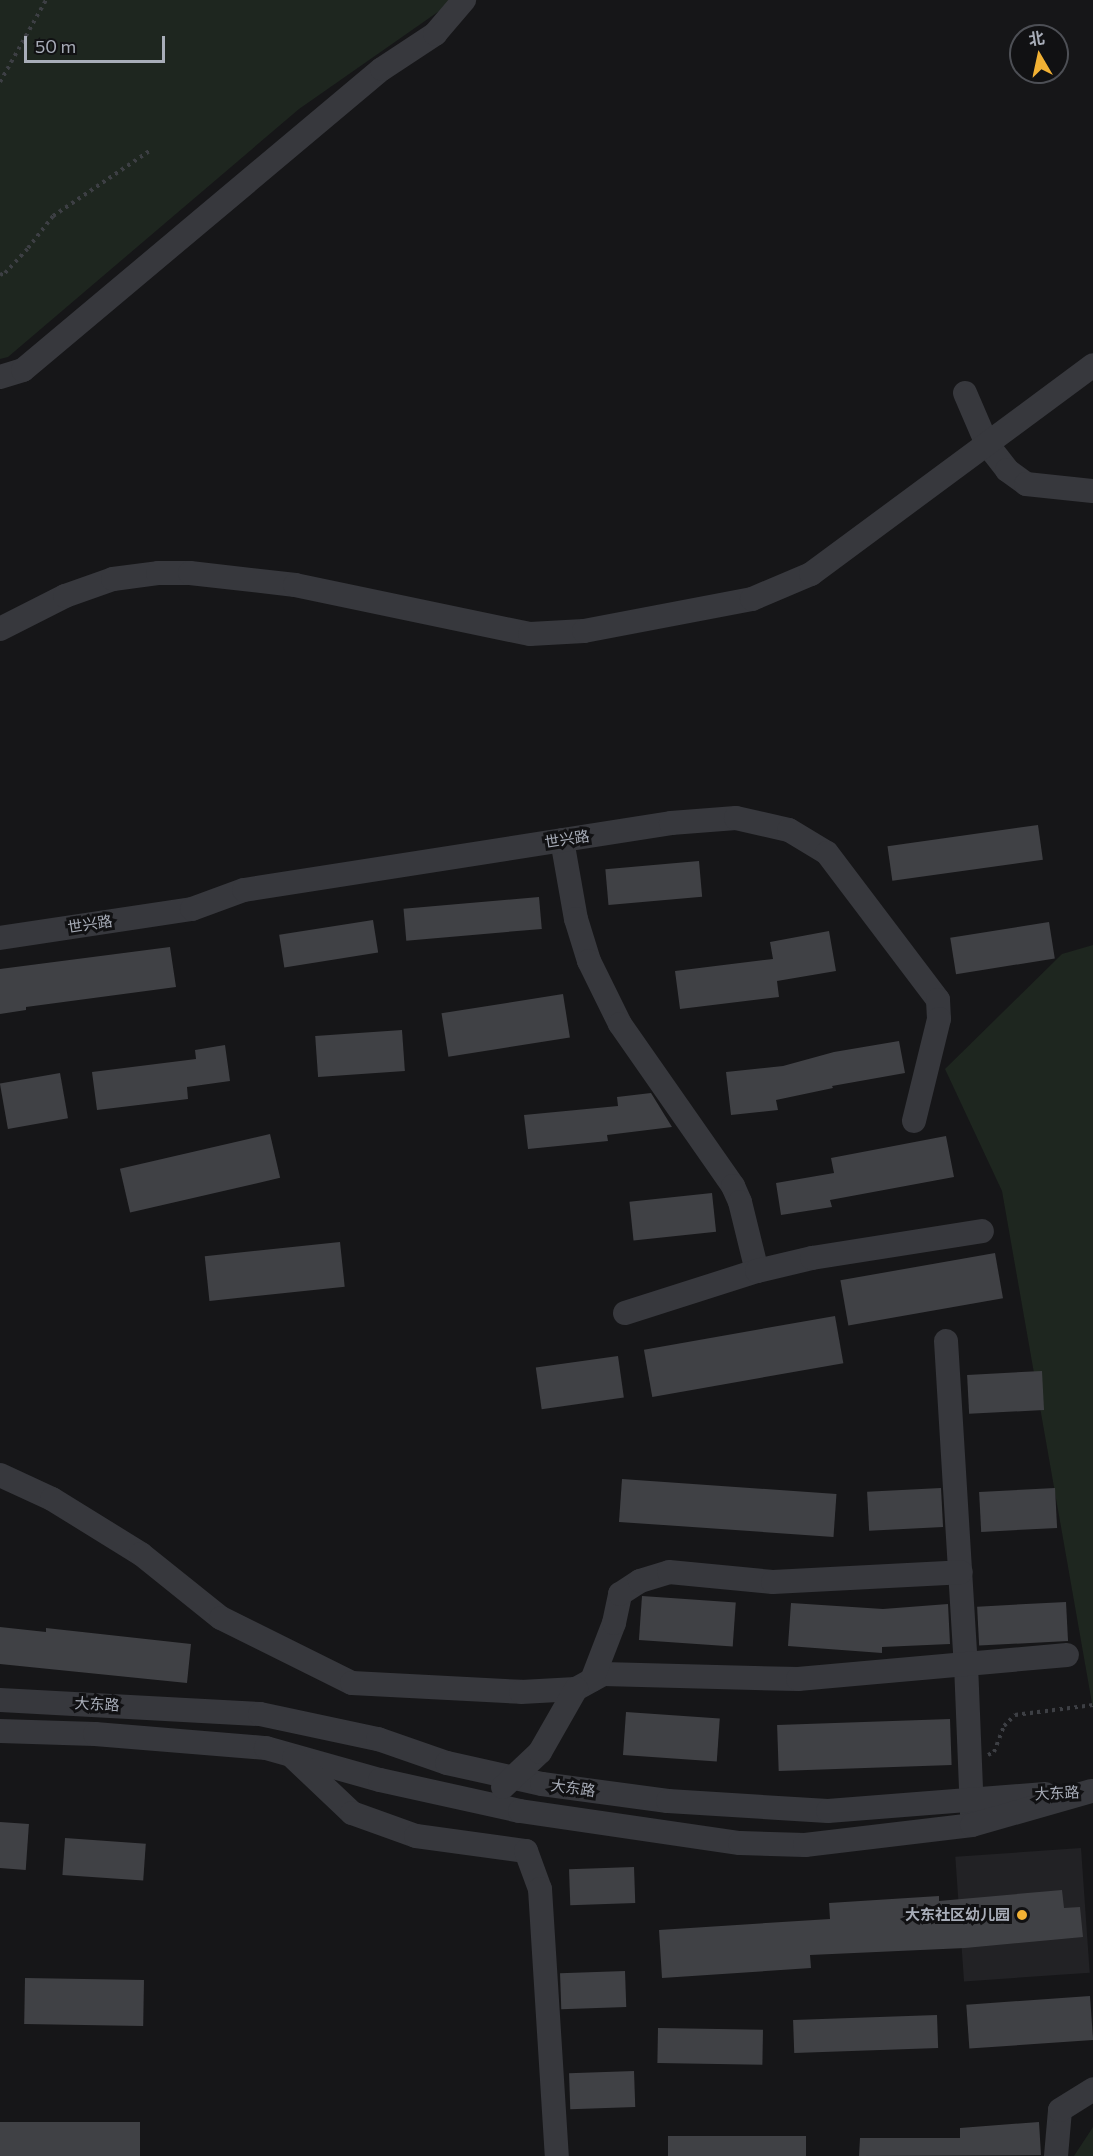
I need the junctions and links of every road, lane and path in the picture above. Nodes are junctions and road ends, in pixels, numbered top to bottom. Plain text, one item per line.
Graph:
1 (46, 0) edge
2 (464, 0) edge
3 (0, 81) edge
4 (151, 150) dead end
5 (0, 275) edge
6 (1093, 365) edge
7 (0, 377) edge
8 (965, 393) dead end
9 (987, 444) junction
10 (1093, 491) edge
11 (0, 629) edge
12 (562, 840) junction
13 (0, 938) edge
14 (914, 1120) dead end
15 (982, 1231) dead end
16 (757, 1271) junction
17 (625, 1313) dead end
18 (946, 1341) dead end
19 (0, 1475) edge
20 (961, 1572) junction
21 (1067, 1655) dead end
22 (966, 1664) junction
23 (584, 1684) junction
24 (0, 1700) edge
25 (1093, 1705) edge
26 (260, 1714) junction
27 (0, 1731) edge
28 (291, 1755) junction
29 (970, 1767) junction
30 (511, 1777) junction
31 (971, 1798) junction
32 (488, 1804) junction
33 (972, 1825) junction
34 (1093, 2089) edge
35 (557, 2156) edge
36 (1056, 2156) edge

1 - 3 path
2 - 7 street
4 - 5 path
6 - 9 street
8 - 9 street
9 - 10 street
9 - 11 street
12 - 13 street, 世兴路
12 - 14 street, 世兴路
12 - 16 street
15 - 16 street
16 - 17 street
18 - 20 street
19 - 23 street
20 - 22 street
20 - 23 street
21 - 22 street
22 - 23 street
22 - 29 street
23 - 30 street
24 - 26 street, 大东路
25 - 29 path
26 - 28 street
26 - 30 street, 大东路
27 - 28 street, 大东路
28 - 32 street, 大东路
28 - 35 street
29 - 31 street
30 - 31 street, 大东路
30 - 32 street
31 - 33 street
31 - 33 street, 大东路
32 - 33 street, 大东路
34 - 36 street

